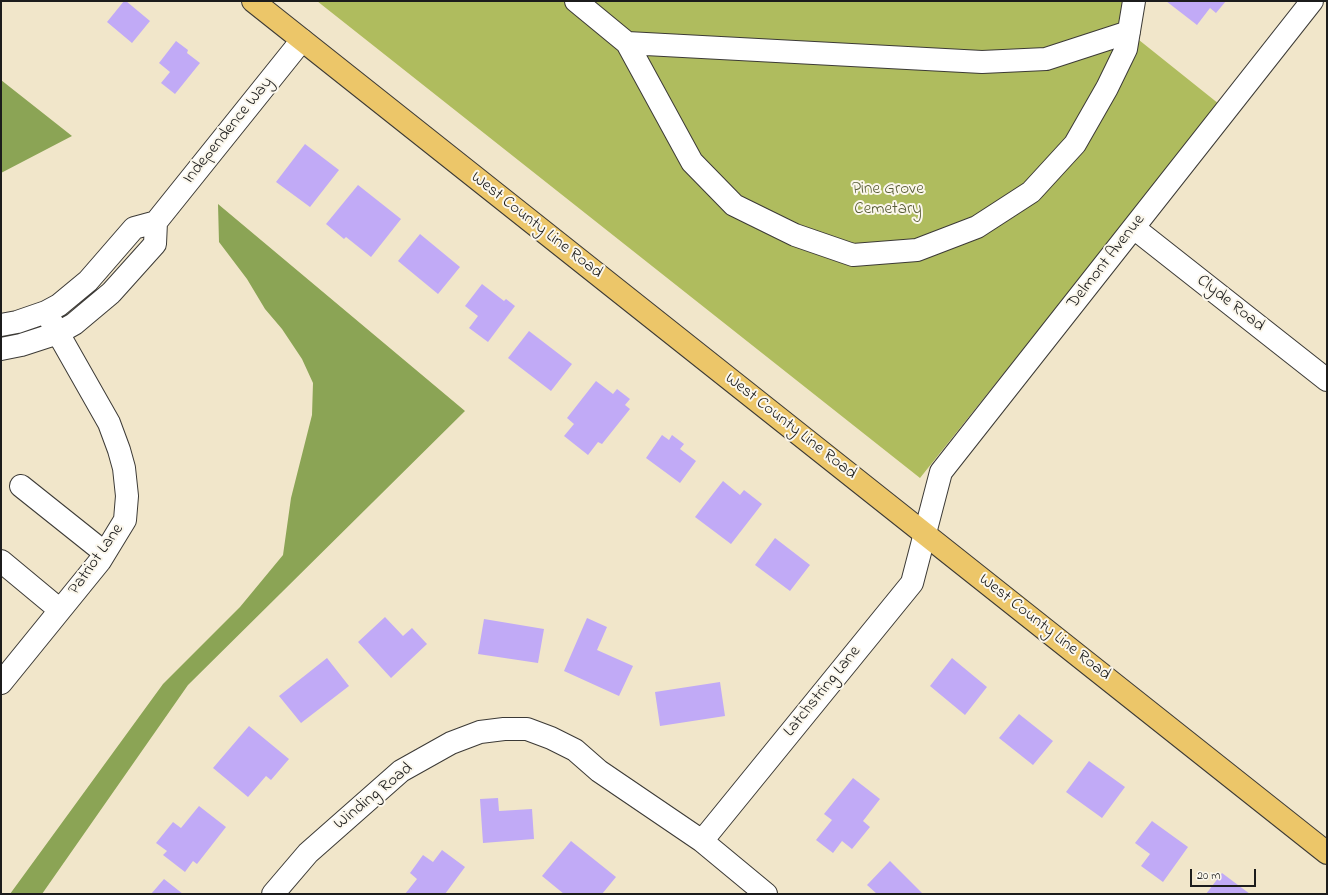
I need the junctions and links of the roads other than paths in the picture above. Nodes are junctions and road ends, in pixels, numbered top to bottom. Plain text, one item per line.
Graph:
1 (253, 1) edge
2 (576, 1) edge
3 (1134, 1) edge
4 (1312, 1) edge
5 (1129, 32) junction
6 (302, 40) junction
7 (627, 43) junction
8 (156, 222) junction
9 (1134, 228) junction
10 (46, 312) junction
11 (1, 325) edge
12 (58, 333) junction
13 (1, 349) edge
14 (1327, 380) edge
15 (21, 486) dead end
16 (925, 534) junction
17 (105, 553) junction
18 (1, 561) edge
19 (60, 610) junction
20 (1, 683) edge
21 (702, 841) junction
22 (1327, 853) edge
23 (273, 894) edge
24 (766, 894) edge

1 - 6 main road, West County Line Road
2 - 7 street
3 - 5 street
4 - 9 street, Delmont Avenue
5 - 7 street
5 - 7 street
6 - 8 street, Independence Way
6 - 16 main road, West County Line Road
8 - 10 street
8 - 12 street
9 - 14 street, Clyde Road
9 - 16 street, Delmont Avenue
10 - 11 street
10 - 12 street, Patriot Lane
12 - 13 street
12 - 17 street, Patriot Lane
15 - 17 street
16 - 21 street, Latchstring Lane
16 - 22 main road, West County Line Road
17 - 19 street, Patriot Lane
18 - 19 street
19 - 20 street, Patriot Lane
21 - 23 street, Winding Road
21 - 24 street, Winding Road

